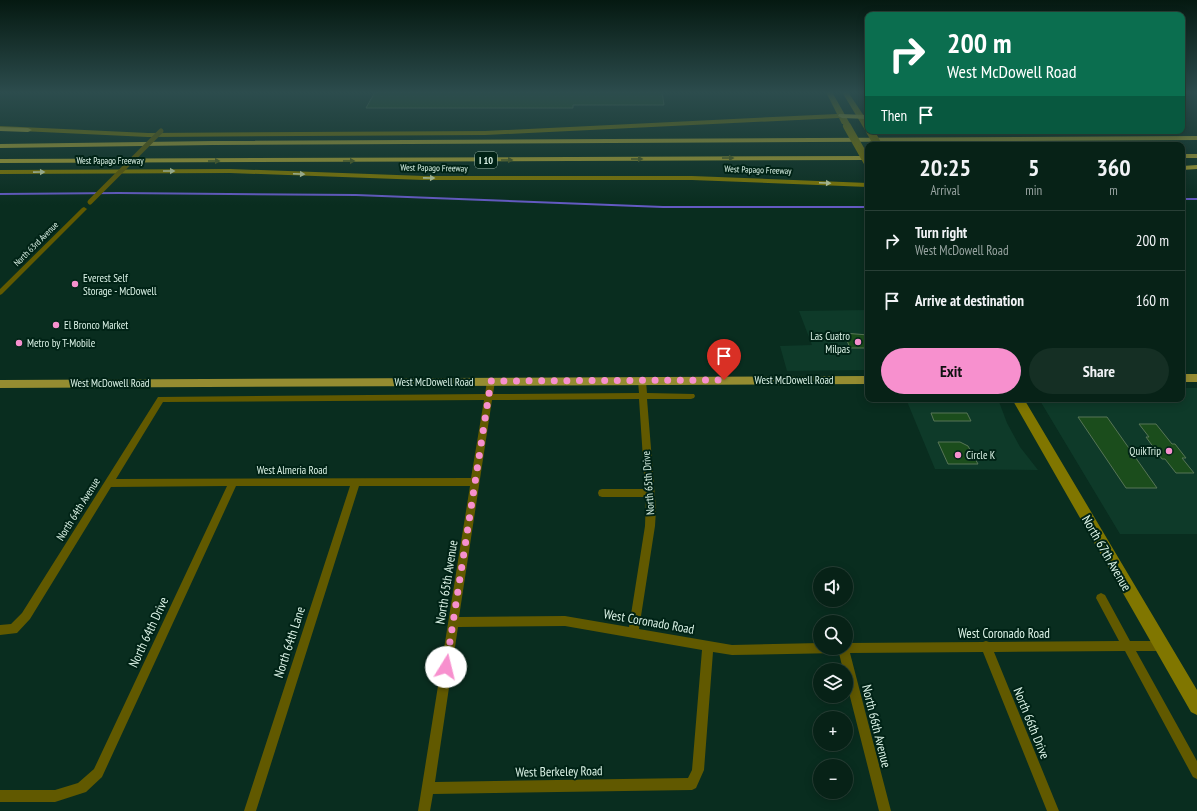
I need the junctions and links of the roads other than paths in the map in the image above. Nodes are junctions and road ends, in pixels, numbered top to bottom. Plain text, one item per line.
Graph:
1 (24, 130) edge
2 (28, 130) joint
3 (570, 130) edge
4 (849, 130) edge
5 (161, 131) dead end
6 (8, 138) dead end
7 (1197, 138) edge
8 (213, 143) junction
9 (0, 146) edge
10 (1185, 156) edge
11 (1197, 156) edge
12 (865, 158) edge
13 (865, 158) edge
14 (0, 161) edge
15 (60, 161) junction
16 (0, 165) edge
17 (1197, 167) edge
18 (1185, 168) edge
19 (0, 172) edge
20 (865, 184) edge
21 (90, 202) dead end
22 (84, 209) dead end
23 (0, 293) edge
24 (1185, 378) edge
25 (1197, 378) edge
26 (865, 380) edge
27 (491, 381) junction
28 (642, 381) junction
29 (0, 384) edge
30 (642, 396) junction
31 (691, 396) dead end
32 (489, 397) junction
33 (161, 399) joint
34 (1020, 402) edge
35 (356, 482) junction
36 (476, 482) junction
37 (108, 483) junction
38 (233, 483) junction
39 (602, 493) dead end
40 (649, 493) junction
41 (1101, 598) dead end
42 (454, 622) junction
43 (0, 630) edge
44 (633, 633) junction
45 (708, 646) junction
46 (986, 646) junction
47 (1128, 646) junction
48 (1162, 646) junction
49 (813, 648) edge
50 (853, 648) edge
51 (847, 655) edge
52 (1197, 706) edge
53 (1197, 773) edge
54 (427, 788) junction
55 (0, 796) edge
56 (250, 811) edge
57 (424, 811) edge
58 (884, 811) edge
59 (1053, 811) edge

1 - 2 highway
2 - 3 main road
4 - 12 main road, bridge
5 - 21 street, bridge
6 - 8 highway
7 - 8 highway, I 10
8 - 9 highway, I 10
10 - 11 highway
15 -> 13 highway, I 10
14 - 15 highway, I 10
15 - 16 highway
17 - 18 highway
19 -> 20 main road, West Papago Freeway
22 - 23 street, North 63rd Avenue
24 - 25 main road
26 - 28 main road, West McDowell Road
27 - 28 main road, West McDowell Road
27 - 29 main road, West McDowell Road
27 - 32 street, North 65th Avenue
28 - 30 street, North 65th Drive
30 - 31 street, West McDowell Road
30 - 32 street, West McDowell Road
30 - 40 street, North 65th Drive
32 - 33 street, West McDowell Road
32 - 36 street, North 65th Avenue
33 - 37 street, North 64th Avenue
34 - 48 main road, North 67th Avenue
35 - 36 street, West Almeria Road
35 - 38 street, West Almeria Road
35 - 56 street, North 64th Lane
36 - 42 street, North 65th Avenue
37 - 38 street, West Almeria Road
37 - 43 street, North 64th Avenue
38 - 55 street, North 64th Drive
39 - 40 street
40 - 44 street, North 65th Drive
41 - 47 street
42 - 44 street, West Coronado Road
42 - 54 street, North 65th Avenue
44 - 45 street, West Coronado Road
45 - 49 street, West Coronado Road
45 - 54 street, West Berkeley Road
46 - 47 street, West Coronado Road
46 - 50 street, West Coronado Road
46 - 59 street, North 66th Drive
47 - 48 street, West Coronado Road
47 - 53 street
48 - 52 main road, North 67th Avenue
51 - 58 street, North 66th Avenue
54 - 57 street, North 65th Avenue

